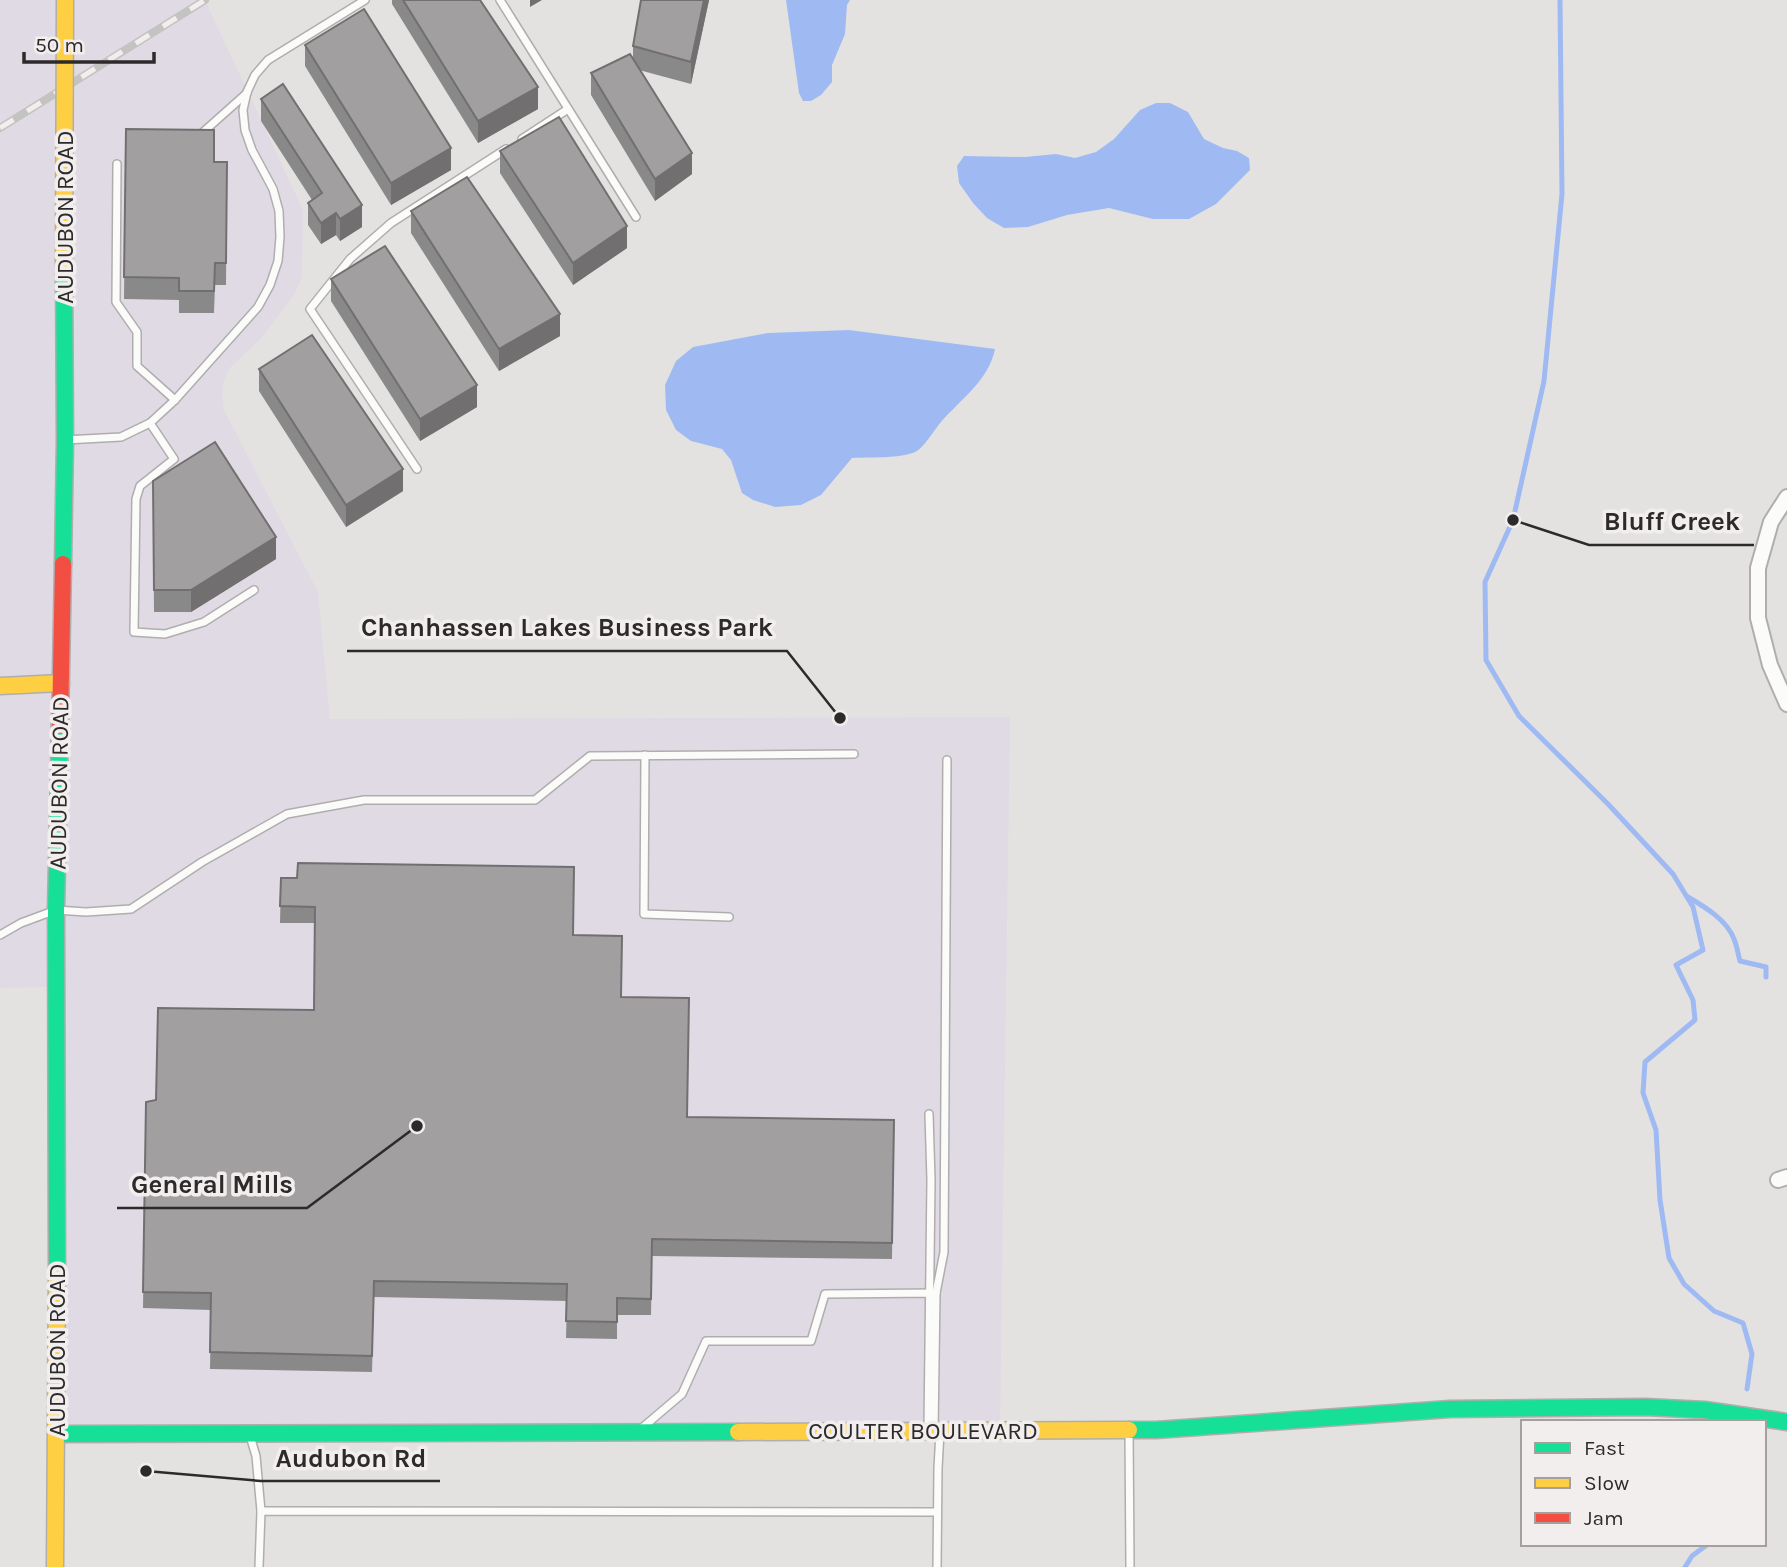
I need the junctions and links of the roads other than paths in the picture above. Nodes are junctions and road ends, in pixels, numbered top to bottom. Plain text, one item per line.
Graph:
1 (65, 0) edge
2 (365, 0) edge
3 (500, 0) edge
4 (247, 92) junction
5 (568, 109) junction
6 (191, 134) edge
7 (117, 164) dead end
8 (636, 217) dead end
9 (175, 400) junction
10 (150, 423) junction
11 (65, 440) junction
12 (417, 470) dead end
13 (1787, 497) edge
14 (254, 590) dead end
15 (61, 683) junction
16 (0, 686) edge
17 (1787, 704) edge
18 (855, 754) dead end
19 (645, 755) junction
20 (947, 760) dead end
21 (56, 910) junction
22 (729, 917) dead end
23 (0, 935) edge
24 (929, 1114) dead end
25 (932, 1293) junction
26 (1787, 1422) edge
27 (1129, 1430) junction
28 (934, 1431) junction
29 (636, 1432) junction
30 (57, 1434) junction
31 (250, 1434) junction
32 (261, 1511) junction
33 (937, 1512) junction
34 (55, 1567) edge
35 (259, 1567) edge
36 (937, 1567) edge
37 (1130, 1567) edge

1 - 11 street, AUDUBON ROAD, bridge
2 - 4 lane
3 - 5 lane
4 - 6 lane
4 - 9 lane
5 - 8 lane
5 - 12 lane
7 - 9 lane
9 - 10 lane
10 - 11 lane
10 - 14 lane
11 - 15 street, AUDUBON ROAD
13 - 17 street
15 - 16 street
15 - 21 street, AUDUBON ROAD
18 - 19 lane
19 - 21 lane
19 - 22 lane
20 - 25 lane
21 - 23 lane
21 - 30 street, AUDUBON ROAD
24 - 25 lane
25 - 28 lane
25 - 29 lane
26 - 27 street, COULTER BOULEVARD
27 - 28 street, COULTER BOULEVARD
27 - 37 lane
28 - 29 street, COULTER BOULEVARD
28 - 33 lane
29 - 31 street, COULTER BOULEVARD
30 - 31 street, COULTER BOULEVARD
30 - 34 street, AUDUBON ROAD
31 - 32 lane
32 - 33 lane
32 - 35 lane
33 - 36 lane

